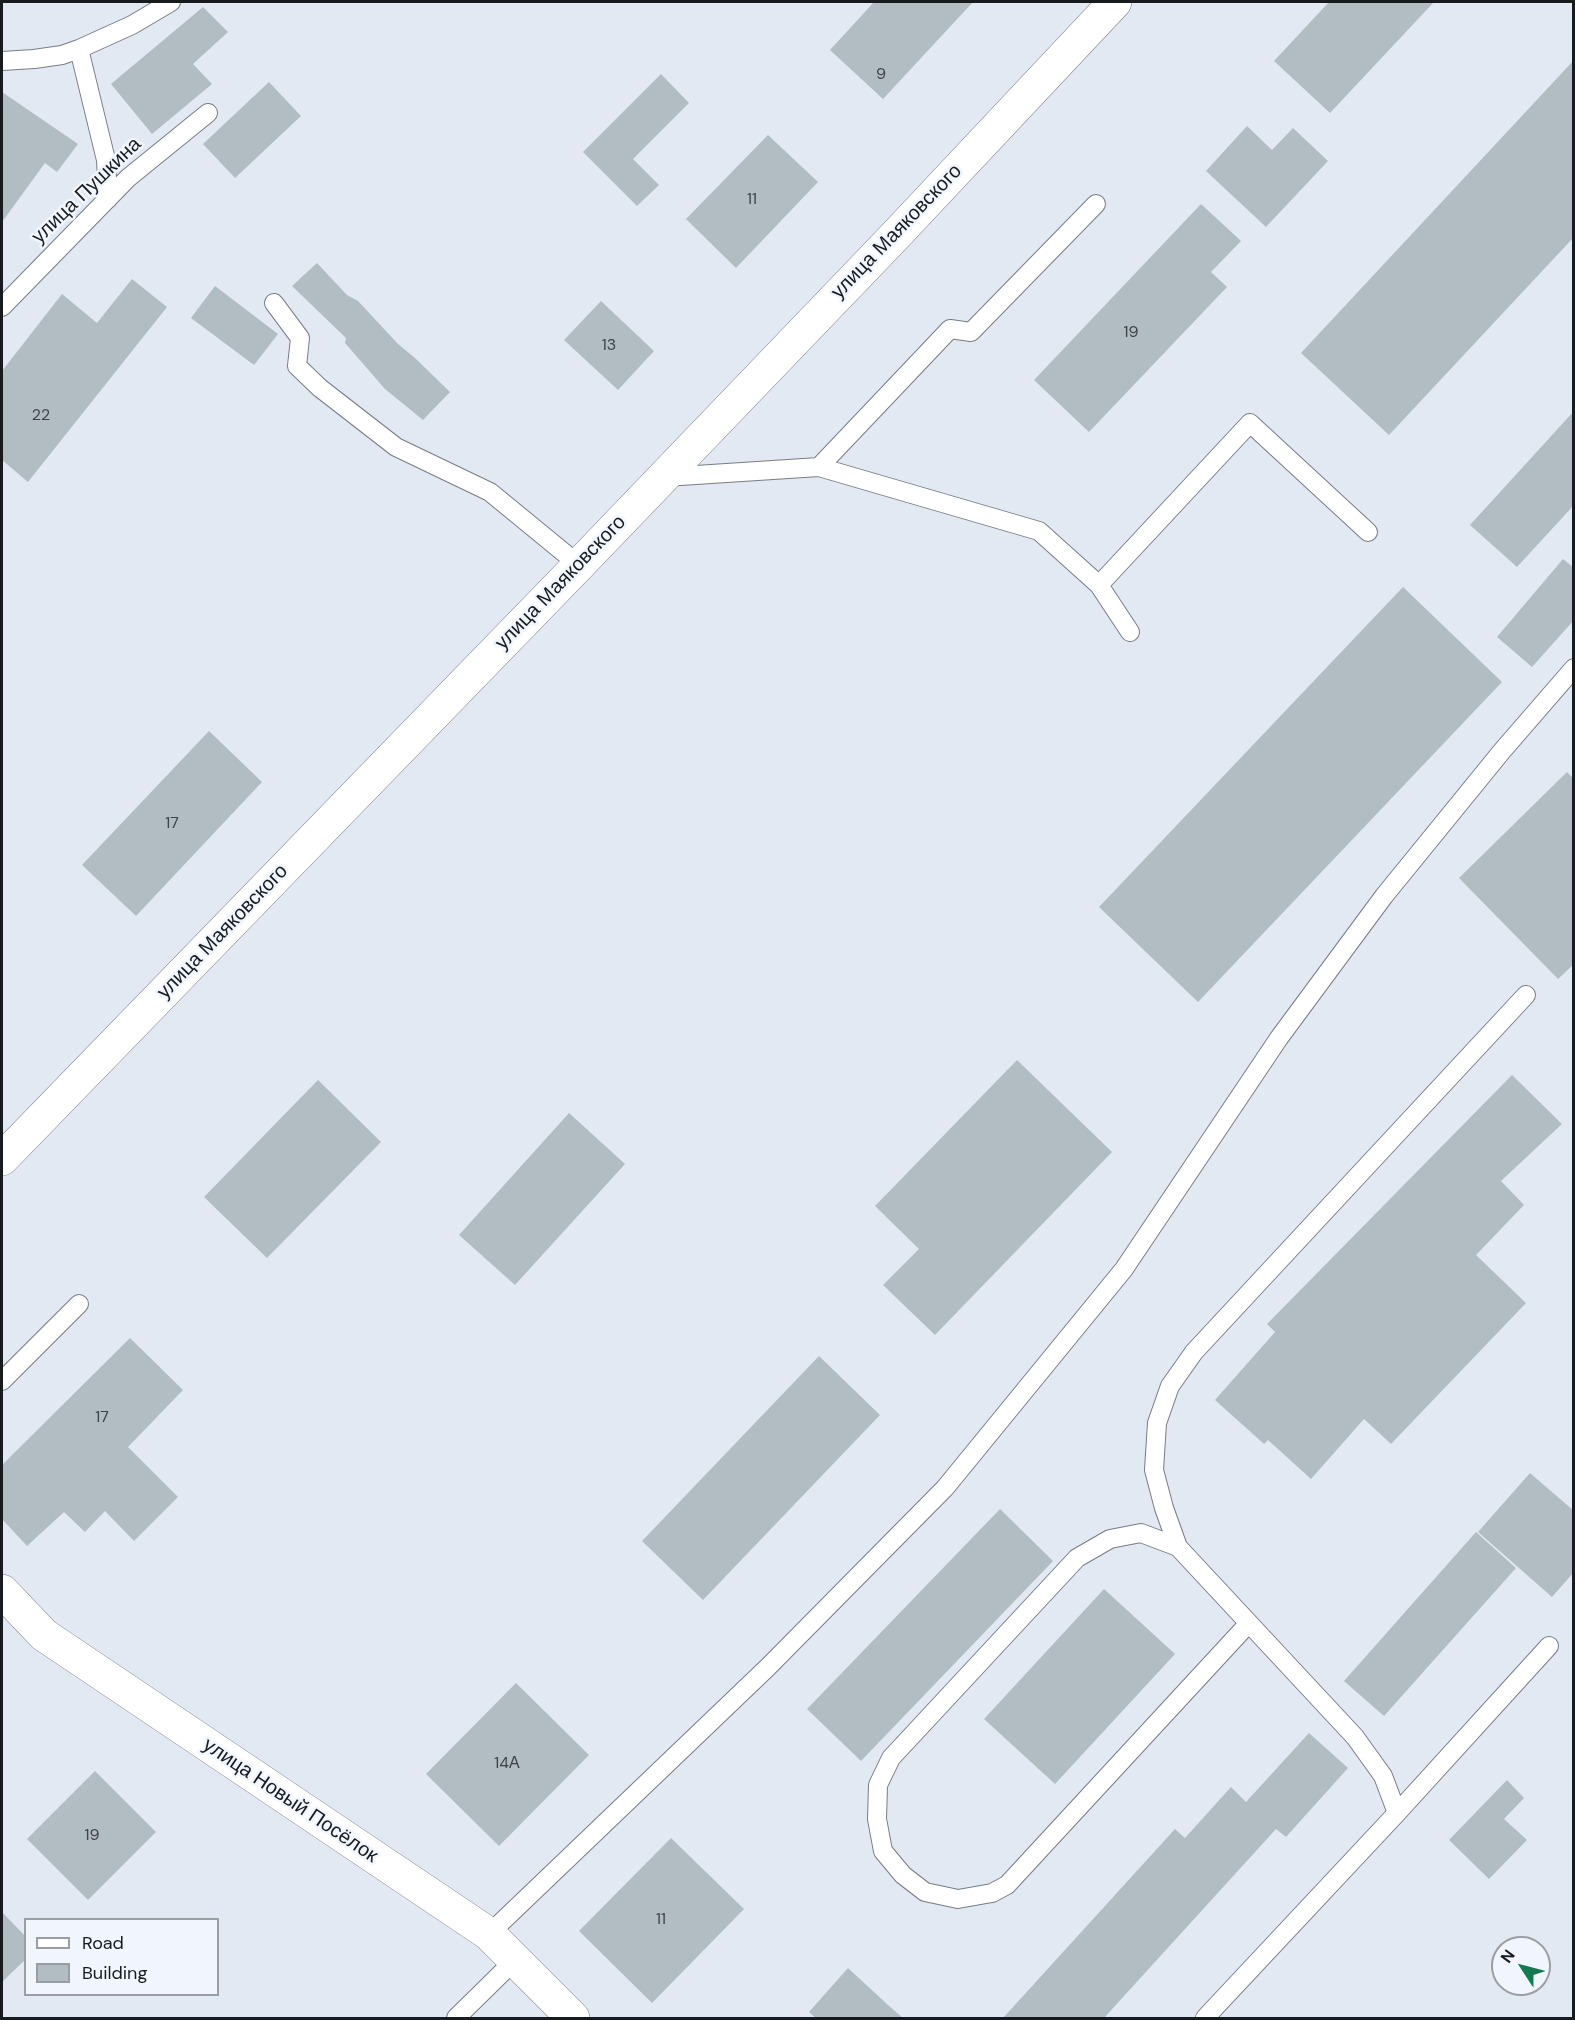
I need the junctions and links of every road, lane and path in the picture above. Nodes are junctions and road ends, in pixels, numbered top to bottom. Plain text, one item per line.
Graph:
1 (171, 2) edge
2 (1115, 2) edge
3 (79, 49) junction
4 (2, 62) edge
5 (208, 113) dead end
6 (108, 199) junction
7 (1096, 204) dead end
8 (274, 303) dead end
9 (2, 307) edge
10 (819, 467) junction
11 (663, 477) junction
12 (1368, 532) dead end
13 (579, 565) junction
14 (1099, 585) junction
15 (1130, 632) dead end
16 (1574, 668) edge
17 (1526, 995) dead end
18 (2, 1160) edge
19 (79, 1304) dead end
20 (2, 1381) edge
21 (1178, 1547) junction
22 (2, 1591) edge
23 (1248, 1623) junction
24 (1549, 1646) dead end
25 (1397, 1813) junction
26 (489, 1934) junction
27 (515, 1960) junction
28 (456, 2019) edge
29 (573, 2019) edge
30 (1205, 2019) edge

1 - 3 lane
2 - 11 street, улица Маяковского
3 - 4 lane
3 - 6 lane
5 - 6 lane, улица Пушкина
6 - 9 lane, улица Пушкина
7 - 10 lane
8 - 13 lane
10 - 11 lane
10 - 14 lane
11 - 13 street, улица Маяковского
12 - 14 lane
13 - 18 street, улица Маяковского
14 - 15 lane
16 - 26 lane
17 - 21 lane
19 - 20 lane
21 - 23 lane
21 - 23 lane
22 - 26 street, улица Новый Посёлок
23 - 25 lane
24 - 25 lane
25 - 30 lane
26 - 27 street, улица Новый Посёлок
27 - 28 lane
27 - 29 street, улица Новый Посёлок

